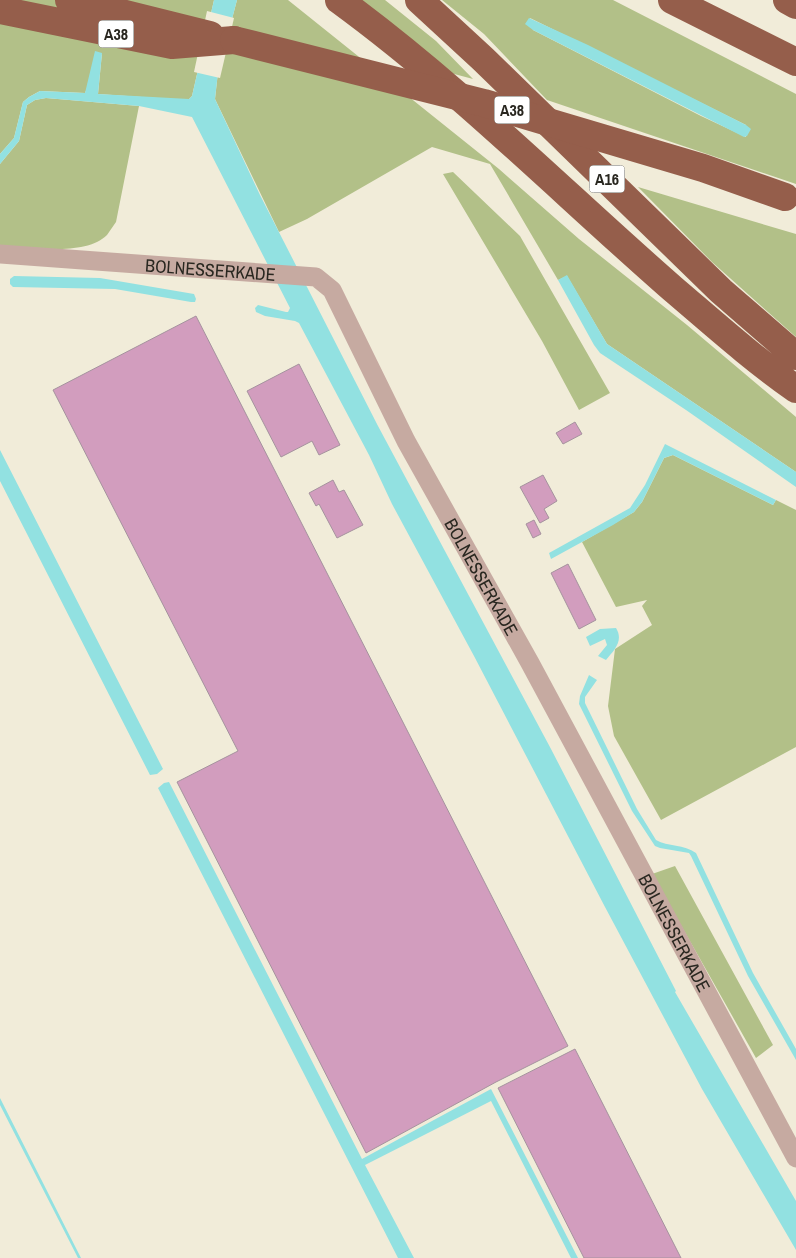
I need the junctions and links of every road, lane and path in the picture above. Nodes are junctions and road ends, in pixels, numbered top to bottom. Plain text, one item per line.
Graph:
1 (69, 0) edge
2 (339, 0) edge
3 (419, 0) edge
4 (672, 0) edge
5 (787, 0) edge
6 (796, 5) edge
7 (0, 10) edge
8 (234, 40) junction
9 (796, 62) edge
10 (790, 200) edge
11 (0, 254) edge
12 (796, 356) edge
13 (796, 389) edge
14 (796, 1158) edge

1 - 8 highway
2 - 13 highway, A38
3 - 12 highway, A16
4 - 9 highway
5 - 6 highway
7 - 8 highway, A38
8 - 10 highway, A38, bridge
11 - 14 street, BOLNESSERKADE

